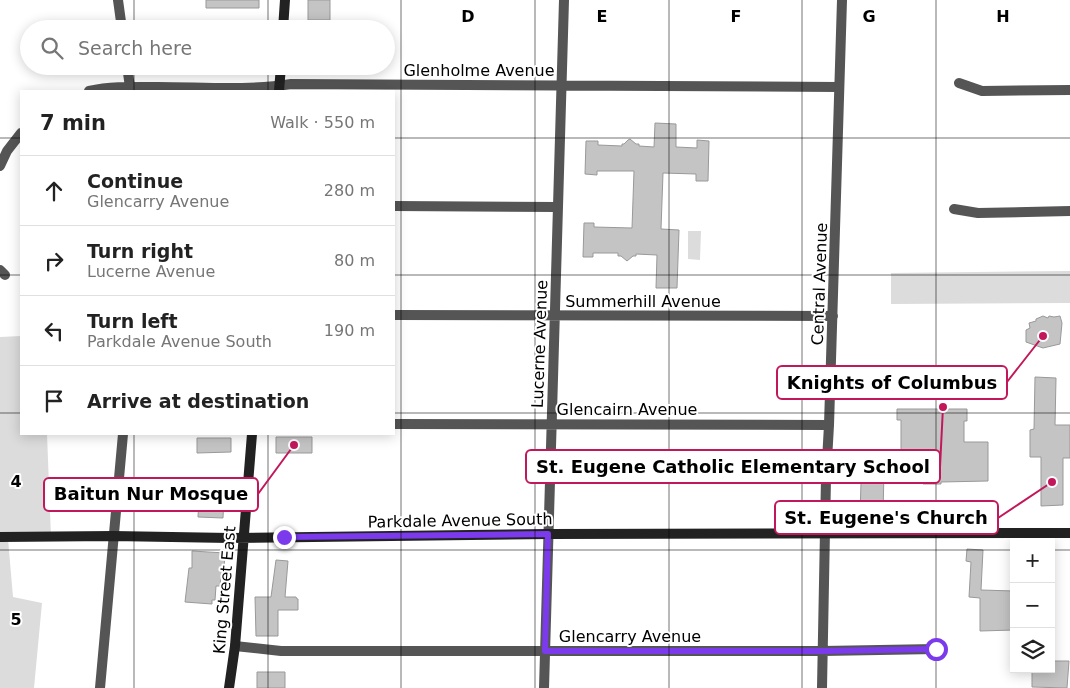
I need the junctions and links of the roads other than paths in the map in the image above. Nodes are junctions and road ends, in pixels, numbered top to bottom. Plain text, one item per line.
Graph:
1 (118, 0) edge
2 (285, 0) edge
3 (564, 0) edge
4 (842, 0) edge
5 (121, 20) edge
6 (284, 20) edge
7 (128, 75) edge
8 (280, 75) edge
9 (959, 83) dead end
10 (561, 86) junction
11 (130, 87) junction
12 (839, 87) junction
13 (279, 89) edge
14 (93, 90) edge
15 (1070, 90) edge
16 (20, 134) edge
17 (0, 166) edge
18 (395, 206) edge
19 (557, 207) junction
20 (954, 209) dead end
21 (1070, 211) edge
22 (395, 315) edge
23 (555, 315) junction
24 (833, 316) junction
25 (395, 424) edge
26 (551, 424) junction
27 (829, 425) junction
28 (123, 435) edge
29 (252, 435) edge
30 (826, 533) junction
31 (1070, 533) edge
32 (548, 534) junction
33 (113, 536) junction
34 (244, 537) junction
35 (1, 538) edge
36 (235, 646) junction
37 (936, 649) dead end
38 (545, 651) junction
39 (824, 651) junction
40 (100, 688) edge
41 (229, 688) edge
42 (544, 688) edge
43 (822, 688) edge

1 - 5 street
2 - 6 main road
3 - 10 street, Lucerne Avenue
4 - 12 street, Central Avenue
7 - 11 street
8 - 13 main road
9 - 15 street
10 - 12 street, Glenholme Avenue
10 - 13 street, Glenholme Avenue
10 - 19 street, Lucerne Avenue
11 - 13 street, Glenholme Avenue
11 - 14 street, Glenholme Avenue
12 - 24 street, Central Avenue
16 - 17 street
18 - 19 street
19 - 23 street, Lucerne Avenue
20 - 21 street
22 - 23 street, Summerhill Avenue
23 - 24 street, Summerhill Avenue
23 - 26 street, Lucerne Avenue
24 - 27 street, Central Avenue
25 - 26 street, Glencairn Avenue
26 - 27 street, Glencairn Avenue
26 - 32 street, Lucerne Avenue
27 - 30 street, Central Avenue
28 - 33 street
29 - 34 main road, King Street East
30 - 31 main road, Parkdale Avenue South
30 - 32 main road, Parkdale Avenue South
30 - 39 street, Central Avenue
32 - 34 main road, Parkdale Avenue South
32 - 38 street, Lucerne Avenue
33 - 34 main road, Parkdale Avenue South
33 - 35 main road, Parkdale Avenue South
33 - 40 street
34 - 36 main road, King Street East
36 - 38 street, Glencarry Avenue
36 - 41 main road, King Street East
37 - 39 street, Glencarry Avenue
38 - 39 street, Glencarry Avenue
38 - 42 street, Lucerne Avenue
39 - 43 street, Central Avenue

